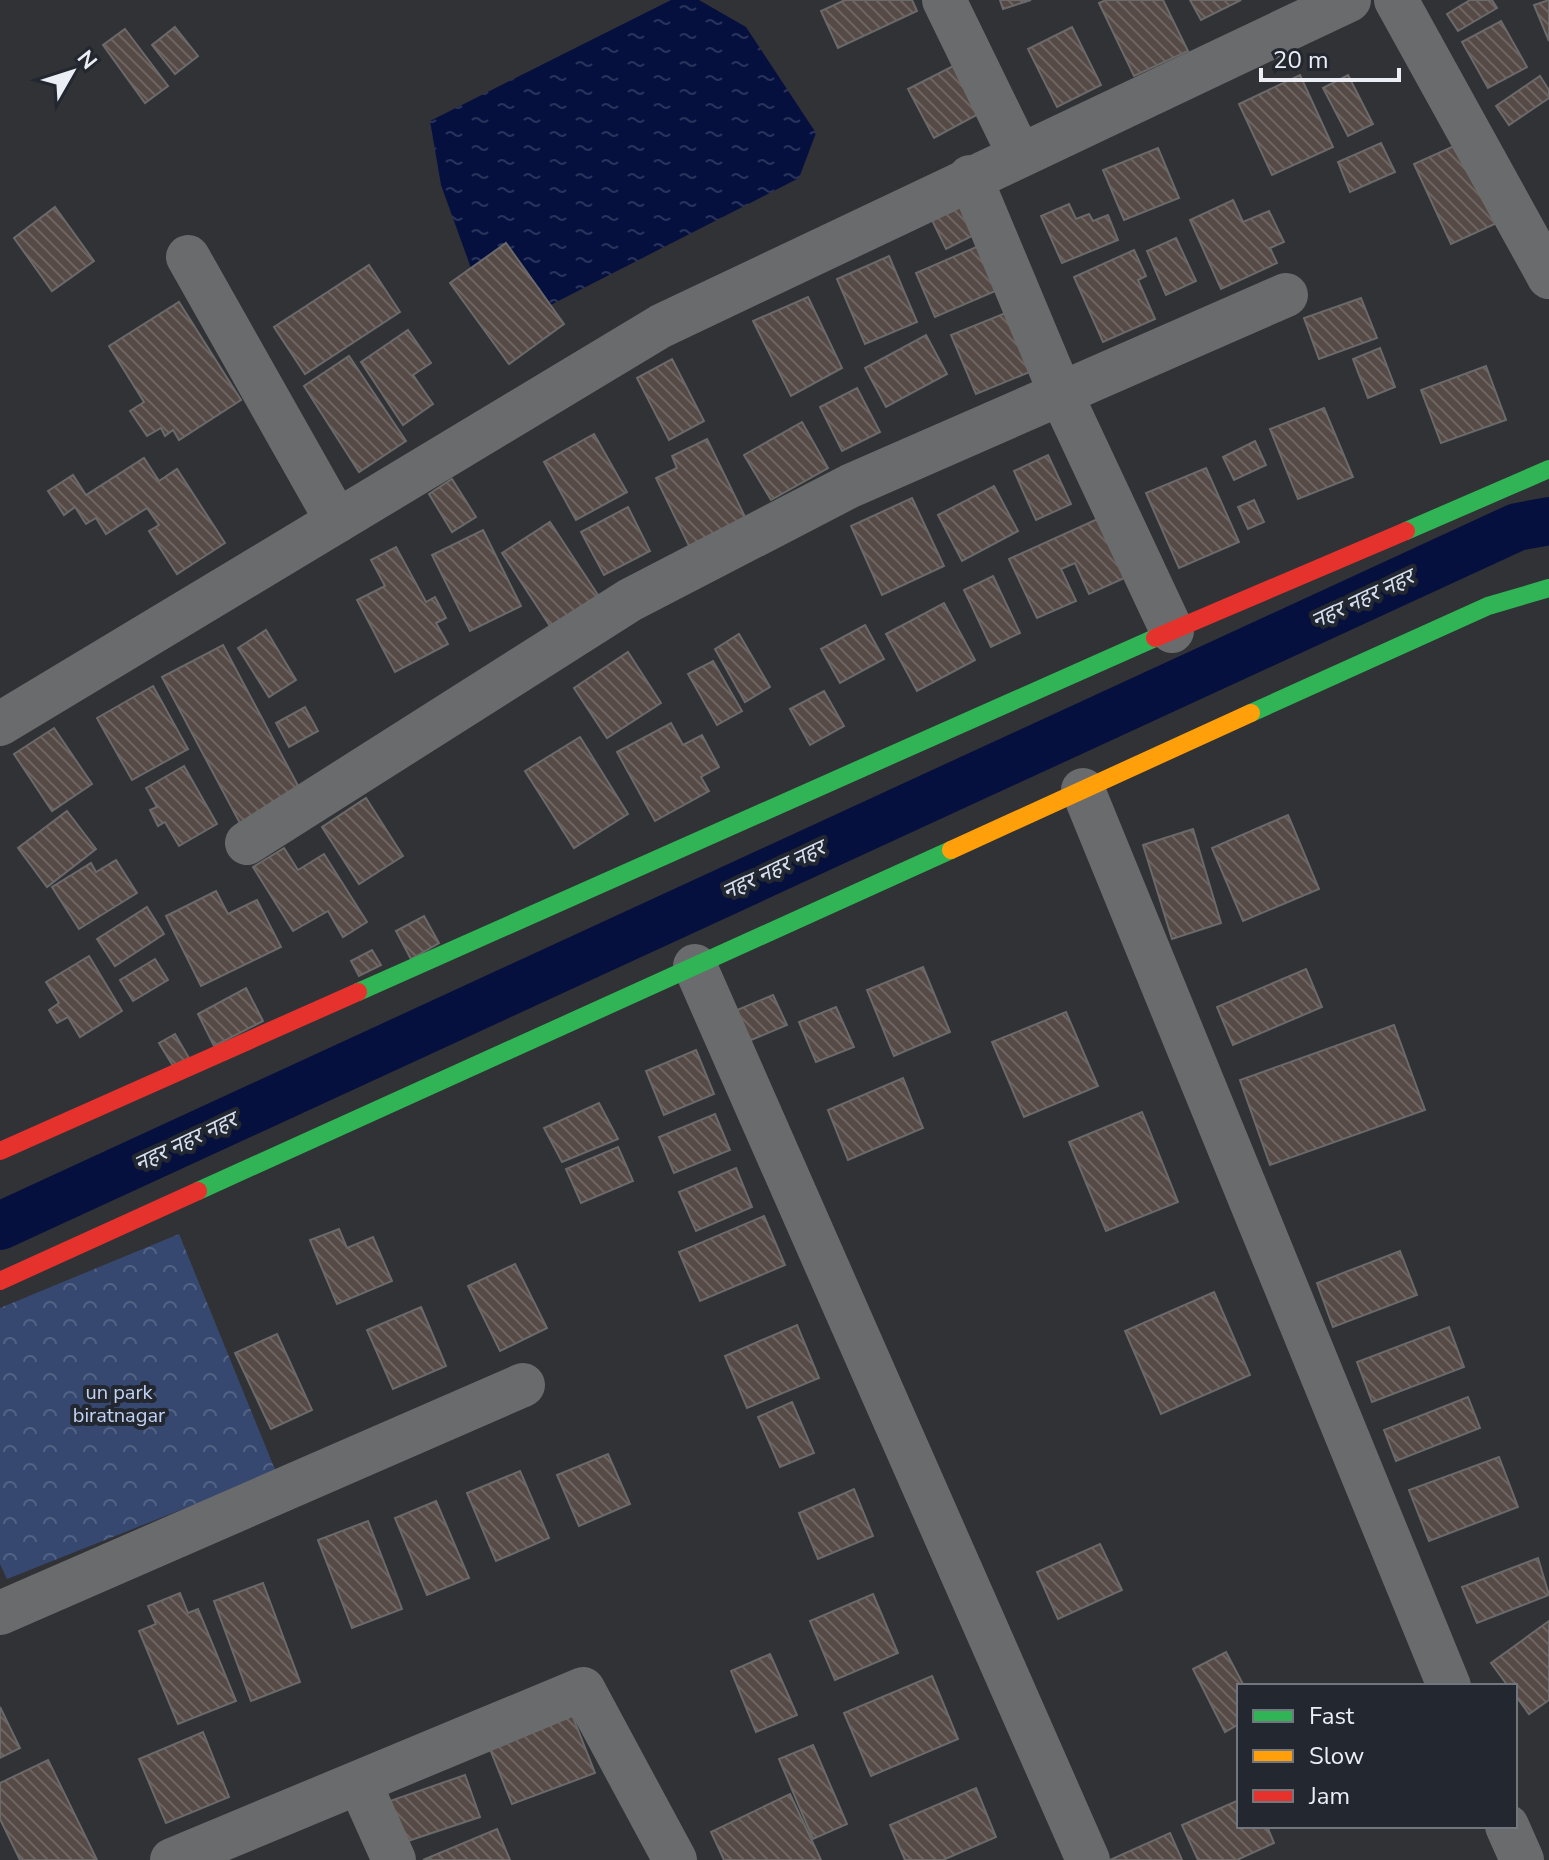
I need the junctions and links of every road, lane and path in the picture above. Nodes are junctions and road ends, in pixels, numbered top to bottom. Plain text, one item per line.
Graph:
1 (944, 0) edge
2 (1349, 0) edge
3 (1396, 0) edge
4 (1019, 154) junction
5 (970, 177) junction
6 (188, 257) dead end
7 (1549, 277) edge
8 (1286, 295) dead end
9 (1060, 392) junction
10 (1549, 469) edge
11 (337, 521) junction
12 (1549, 588) edge
13 (1172, 631) junction
14 (0, 724) edge
15 (1083, 790) junction
16 (247, 843) dead end
17 (695, 966) junction
18 (0, 1151) edge
19 (0, 1281) edge
20 (523, 1385) dead end
21 (0, 1613) edge
22 (1448, 1684) edge
23 (360, 1784) junction
24 (1508, 1828) edge
25 (172, 1860) edge
26 (394, 1860) edge
27 (675, 1860) edge
28 (1088, 1860) edge
29 (1522, 1860) edge

1 - 4 street
2 - 4 street
3 - 7 street
4 - 5 street
5 - 9 street
5 - 11 street
6 - 11 street
8 - 9 street
9 - 13 street
9 - 16 street
10 - 13 main road
11 - 14 street
12 - 15 main road
13 - 18 main road
15 - 17 main road
15 - 22 street
17 - 19 main road
17 - 28 street
20 - 21 street
23 - 25 street
23 - 26 street
23 - 27 street
24 - 29 street

